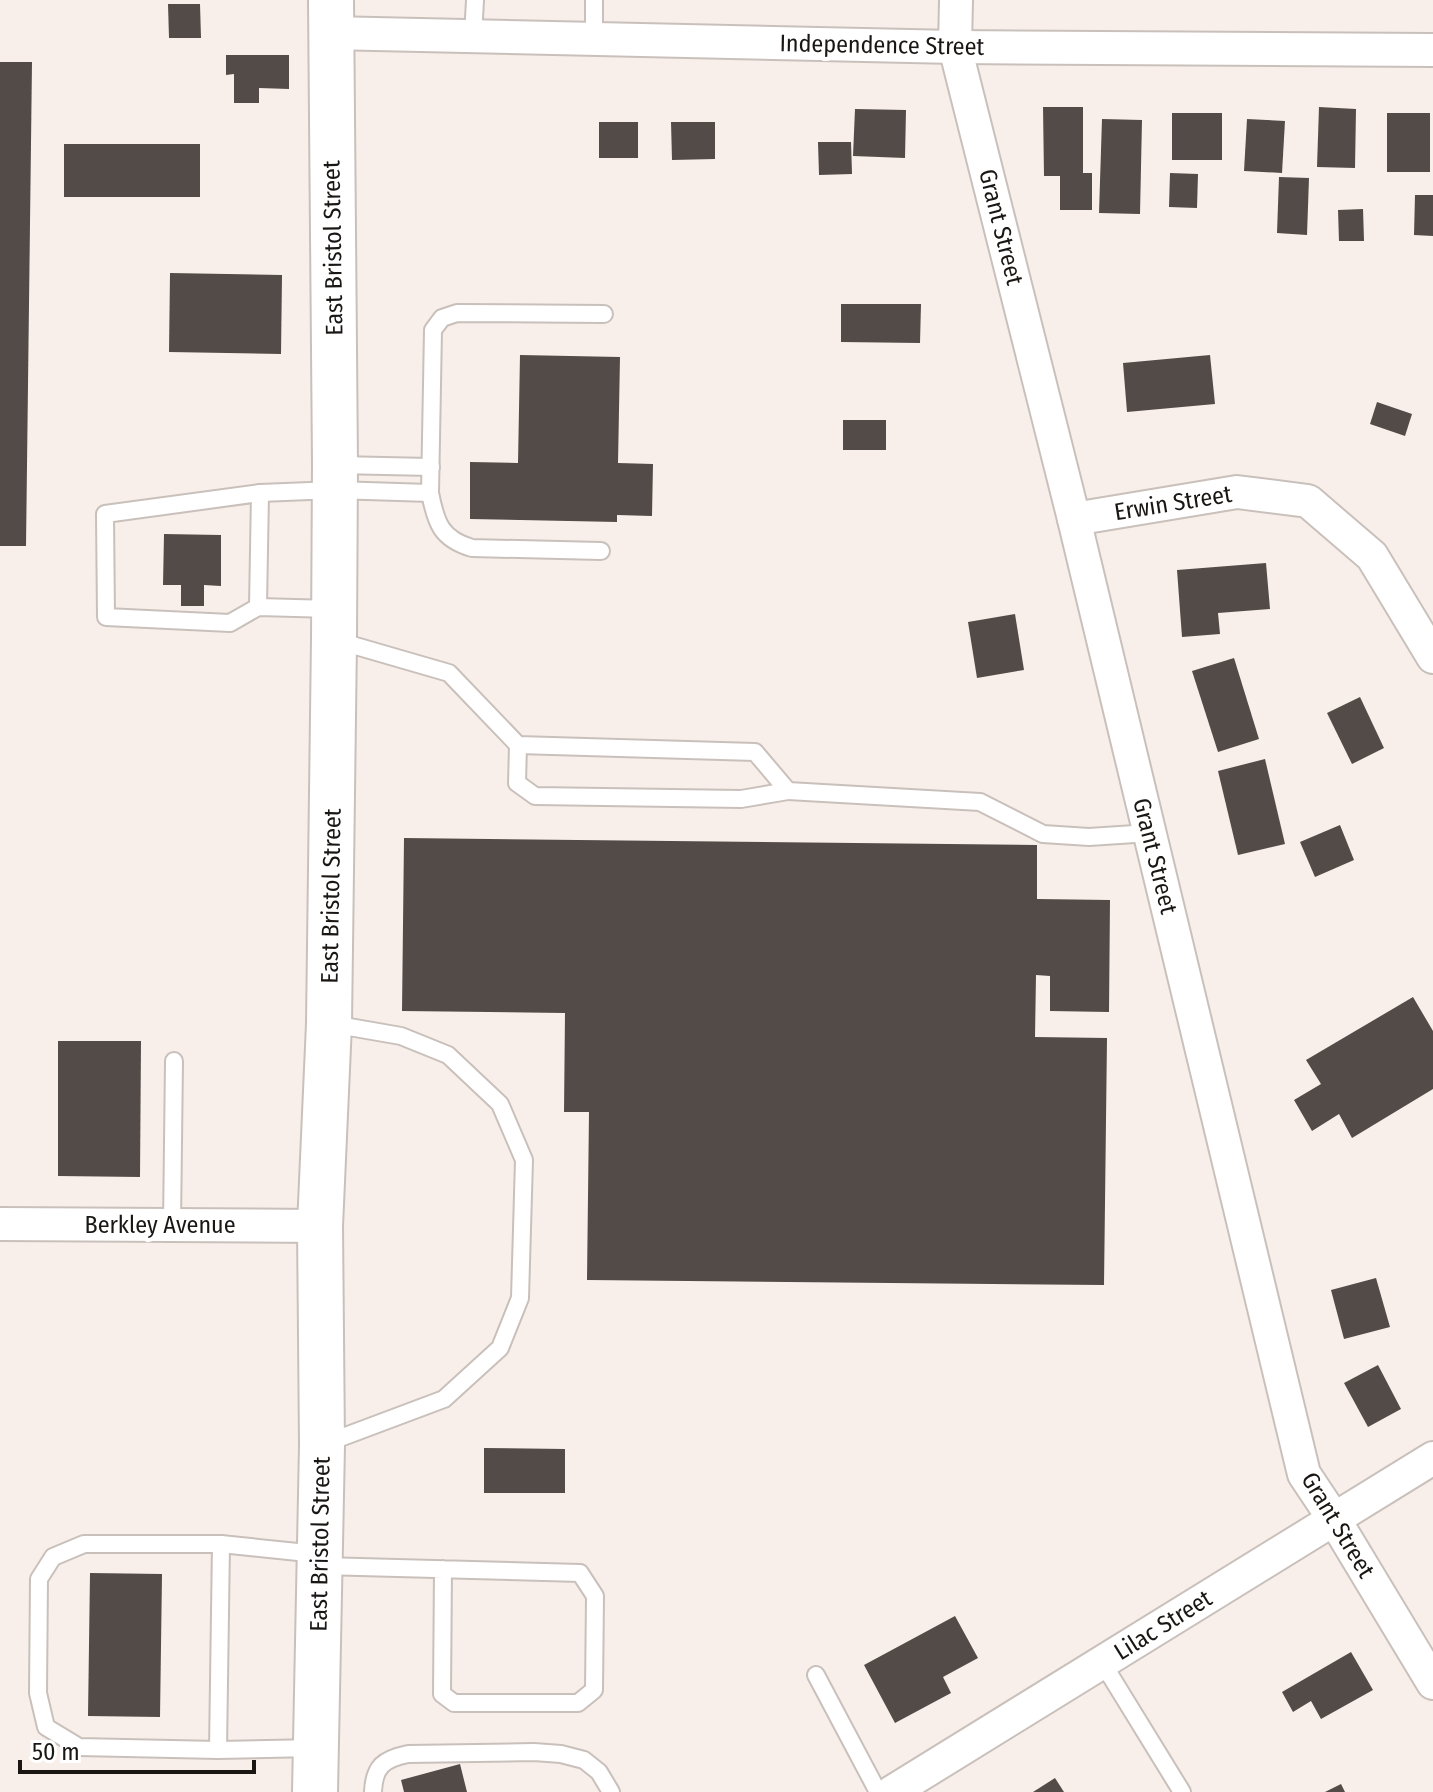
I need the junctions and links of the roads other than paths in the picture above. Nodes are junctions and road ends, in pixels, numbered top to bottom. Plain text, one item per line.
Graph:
1 (475, 0) edge
2 (594, 0) edge
3 (956, 0) edge
4 (331, 16) edge
5 (473, 37) junction
6 (594, 39) junction
7 (955, 47) junction
8 (1433, 50) edge
9 (604, 314) dead end
10 (431, 467) junction
11 (335, 477) junction
12 (260, 493) junction
13 (430, 493) junction
14 (1074, 519) junction
15 (601, 551) dead end
16 (258, 607) junction
17 (334, 624) junction
18 (1433, 657) edge
19 (518, 745) junction
20 (788, 791) junction
21 (1150, 833) junction
22 (329, 1024) junction
23 (174, 1061) dead end
24 (0, 1224) edge
25 (172, 1225) junction
26 (320, 1226) junction
27 (322, 1445) junction
28 (1433, 1458) edge
29 (1334, 1519) junction
30 (221, 1544) junction
31 (320, 1560) junction
32 (443, 1569) junction
33 (1102, 1662) junction
34 (816, 1675) dead end
35 (1433, 1683) edge
36 (316, 1748) junction
37 (218, 1750) junction
38 (315, 1792) edge
39 (373, 1792) edge
40 (611, 1792) edge
41 (878, 1792) edge
42 (892, 1792) edge
43 (1182, 1792) edge

1 - 5 lane
2 - 6 lane
3 - 7 street, Grant Street
4 - 5 street, Independence Street
4 - 11 main road, East Bristol Street
5 - 6 street, Independence Street
6 - 7 street, Independence Street
7 - 8 street, Independence Street
7 - 14 street, Grant Street
9 - 10 lane
10 - 11 lane
10 - 13 lane
11 - 12 lane
11 - 13 lane
11 - 17 main road, East Bristol Street
12 - 16 lane
12 - 16 lane
13 - 15 lane
14 - 18 street, Erwin Street
14 - 21 street, Grant Street
16 - 17 lane
17 - 19 lane
17 - 22 main road, East Bristol Street
19 - 20 lane
19 - 20 lane
20 - 21 lane
21 - 29 street, Grant Street
22 - 26 main road, East Bristol Street
22 - 27 lane
23 - 25 lane
24 - 25 street, Berkley Avenue
25 - 26 street, Berkley Avenue
26 - 27 main road, East Bristol Street
27 - 31 main road, East Bristol Street
28 - 29 street, Lilac Street
29 - 33 street, Lilac Street
29 - 35 street, Grant Street
30 - 31 lane
30 - 37 lane
30 - 37 lane
31 - 32 lane
31 - 36 main road, East Bristol Street
32 - 32 lane
33 - 42 street, Lilac Street
33 - 43 lane
34 - 41 lane
36 - 37 lane
36 - 38 main road, East Bristol Street
39 - 40 lane

